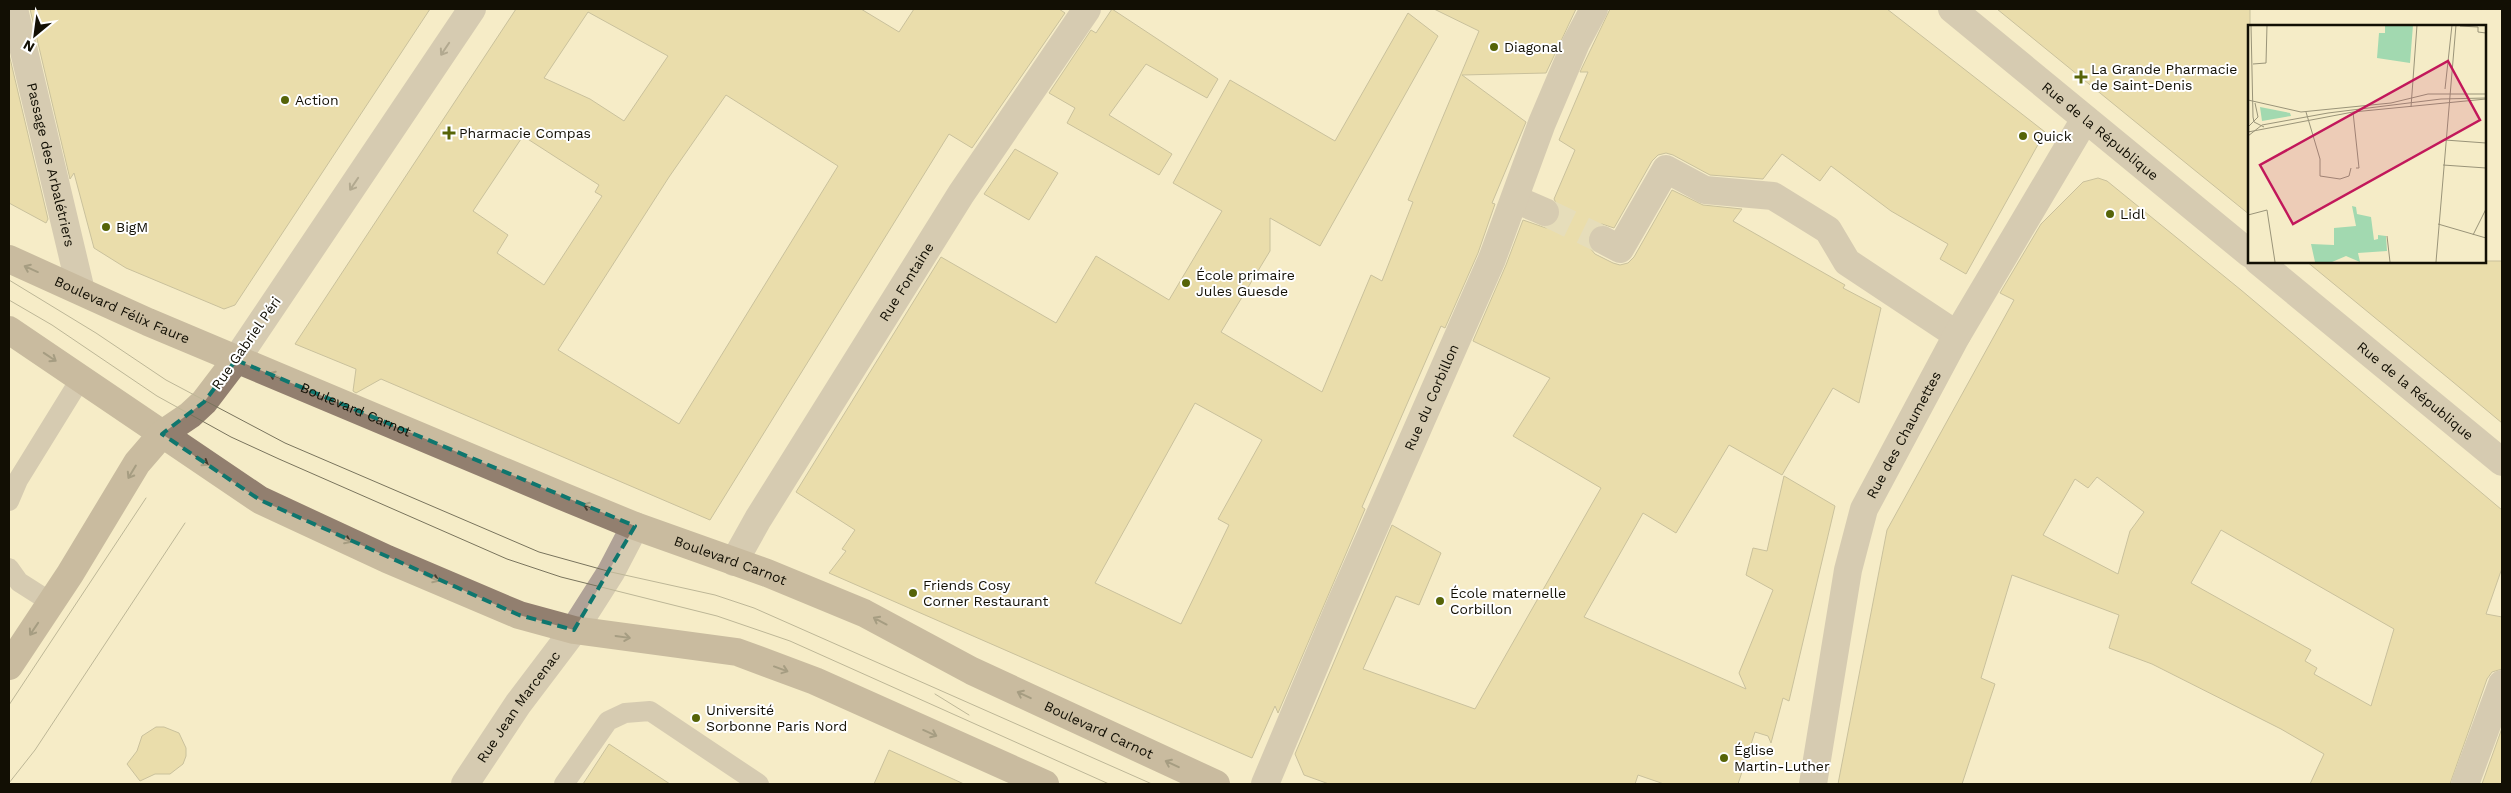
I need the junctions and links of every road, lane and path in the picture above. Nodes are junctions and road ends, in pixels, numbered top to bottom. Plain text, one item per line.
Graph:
1 (14, 9) edge
2 (472, 9) edge
3 (1087, 9) edge
4 (1594, 9) edge
5 (1952, 9) edge
6 (2085, 119) junction
7 (1515, 199) junction
8 (1546, 212) tunnel mouth
9 (1603, 240) tunnel mouth
10 (2248, 252) edge
11 (9, 259) edge
12 (2259, 262) edge
13 (81, 291) junction
14 (9, 330) edge
15 (1957, 335) junction
16 (236, 360) junction
17 (82, 378) junction
18 (162, 434) junction
19 (2502, 462) edge
20 (9, 501) edge
21 (635, 526) junction
22 (734, 562) junction
23 (9, 568) edge
24 (52, 603) junction
25 (574, 630) junction
26 (9, 666) edge
27 (2502, 684) edge
28 (465, 784) edge
29 (564, 784) edge
30 (759, 784) edge
31 (1045, 784) edge
32 (1216, 784) edge
33 (1265, 784) edge
34 (1813, 784) edge
35 (2465, 784) edge

1 - 13 street, Passage des Arbalétriers
2 -> 16 street, Rue Gabriel Péri
3 - 22 street, Rue Fontaine
4 - 7 street, Rue du Corbillon
5 - 6 street, Rue de la République
6 - 10 street, Rue de la République
6 - 15 street, Rue des Chaumettes
7 - 8 street
7 - 33 street, Rue du Corbillon
9 - 15 street
13 -> 11 street, Boulevard Félix Faure
12 - 19 street, Rue de la République
13 - 16 street, Boulevard Félix Faure
14 -> 17 street
15 - 34 street, Rue des Chaumettes
16 - 18 street, Rue Gabriel Péri
21 -> 16 street, Boulevard Carnot
17 - 18 street
17 - 20 lane
18 -> 24 street, Rue Gabriel Péri
18 -> 25 street
21 - 22 street, Boulevard Carnot
21 - 25 street, Rue Jean Marcenac
32 -> 22 street, Boulevard Carnot
23 - 24 lane
24 -> 26 street, Rue Gabriel Péri
25 - 28 street, Rue Jean Marcenac
25 -> 31 street
27 - 35 street
29 - 30 lane

